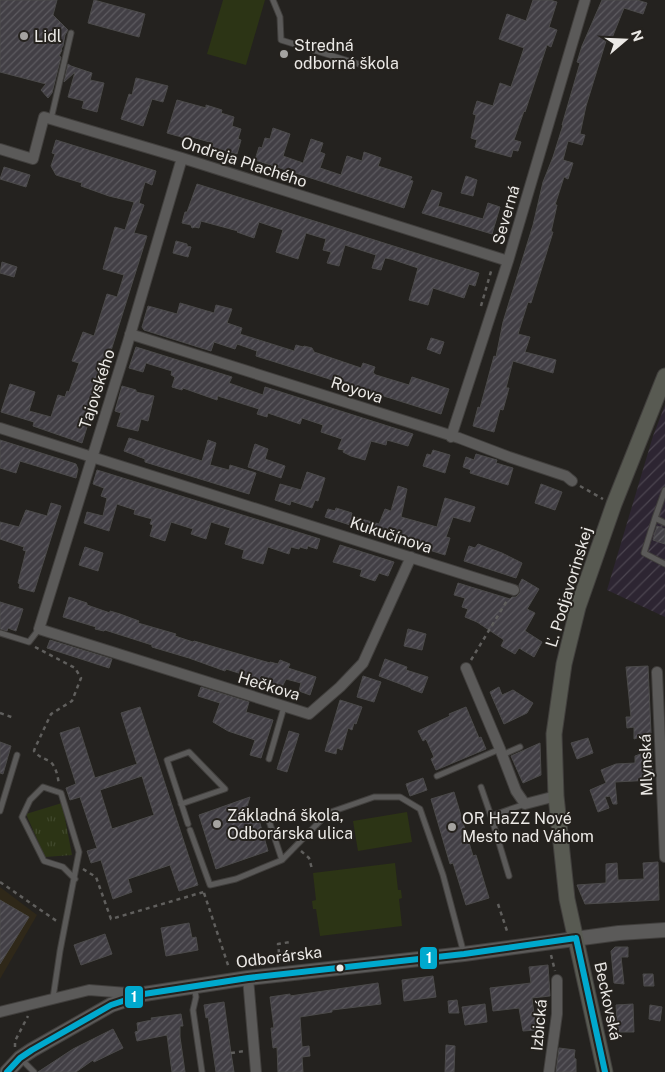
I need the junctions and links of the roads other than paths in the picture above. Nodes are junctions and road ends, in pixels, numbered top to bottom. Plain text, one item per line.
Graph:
1 (273, 0) edge
2 (585, 0) edge
3 (71, 34) dead end
4 (365, 66) dead end
5 (51, 118) junction
6 (0, 149) edge
7 (182, 158) junction
8 (508, 261) junction
9 (130, 334) junction
10 (665, 376) edge
11 (0, 428) edge
12 (451, 437) junction
13 (92, 457) junction
14 (572, 481) road end
15 (665, 490) edge
16 (655, 518) junction
17 (665, 523) edge
18 (411, 557) junction
19 (665, 564) edge
20 (514, 590) road end
21 (39, 629) junction
22 (0, 633) edge
23 (466, 668) road end
24 (658, 672) dead end
25 (284, 707) junction
26 (520, 747) dead end
27 (501, 752) junction
28 (17, 755) dead end
29 (269, 758) dead end
30 (437, 776) dead end
31 (481, 787) dead end
32 (556, 796) junction
33 (181, 804) junction
34 (525, 804) junction
35 (0, 811) edge
36 (267, 815) dead end
37 (491, 816) junction
38 (665, 857) edge
39 (282, 860) junction
40 (509, 876) dead end
41 (75, 879) junction
42 (665, 930) edge
43 (576, 938) junction
44 (464, 954) junction
45 (248, 978) junction
46 (557, 980) road end
47 (194, 986) junction
48 (144, 994) junction
49 (53, 998) junction
50 (0, 1012) edge
51 (18, 1055) junction
52 (7, 1072) edge
53 (34, 1072) edge
54 (202, 1072) edge
55 (256, 1072) edge
56 (549, 1072) edge
57 (605, 1072) edge

1 - 4 lane
2 - 8 street, Severná
3 - 5 lane
5 - 6 street
5 - 7 street, Ondreja Plachého
7 - 8 street, Ondreja Plachého
7 - 9 street, Tajovského
8 - 12 street, Severná
9 - 12 street, Royova
9 - 13 street, Tajovského
10 - 32 main road, Ľ. Podjavorinskej
11 - 13 street, Kukučínova
12 - 14 street, Royova
13 - 18 street, Kukučínova
13 - 21 street, Tajovského
15 - 16 lane
16 - 17 lane
16 - 19 lane
18 - 20 street, Kukučínova
18 - 25 street, Hečkova
21 - 22 lane
21 - 25 street, Hečkova
23 - 27 street
24 - 38 street, Mlynská
25 - 29 lane
26 - 27 lane
27 - 30 lane
27 - 34 street
28 - 35 lane
31 - 37 lane
32 - 34 street
32 - 43 main road, Ľ. Podjavorinskej
33 - 33 lane
33 - 39 lane
34 - 37 lane
36 - 39 lane
37 - 40 lane
39 - 44 lane
41 - 41 lane
41 - 49 lane
42 - 43 main road, Odborárska
43 - 44 main road, Odborárska
43 - 57 main road, Beckovská
44 - 45 main road, Odborárska
45 - 47 main road, Odborárska
45 - 55 street
46 - 56 street, Izbická
47 - 48 main road, Odborárska
47 - 54 lane
48 - 49 street
48 - 51 main road, Odborárska
49 - 50 street
51 - 52 main road, Odborárska
51 - 53 lane

